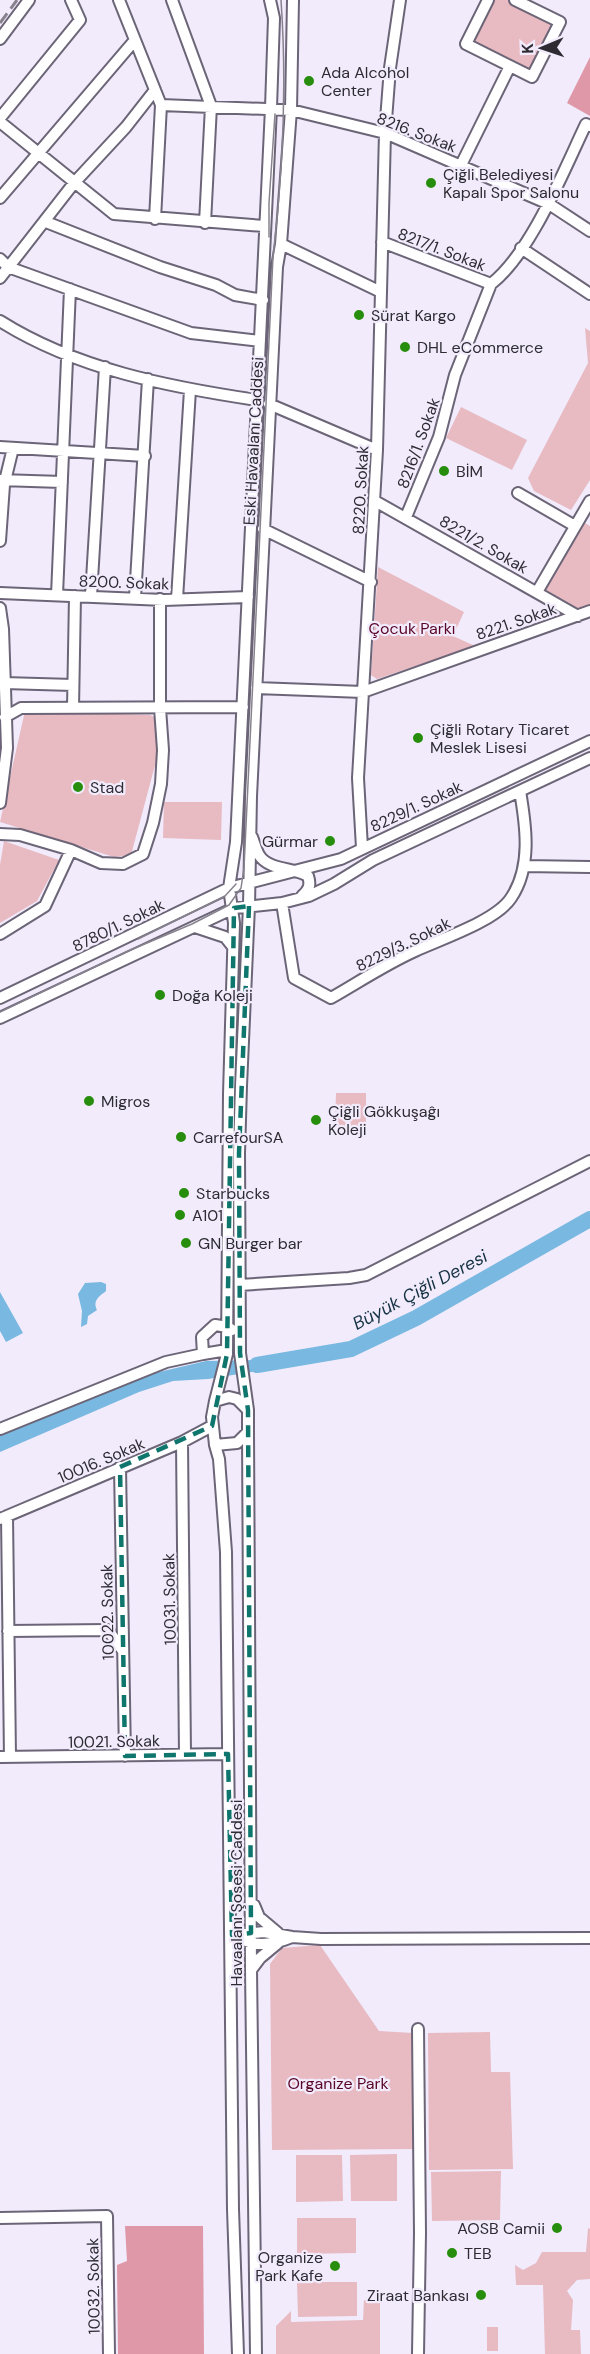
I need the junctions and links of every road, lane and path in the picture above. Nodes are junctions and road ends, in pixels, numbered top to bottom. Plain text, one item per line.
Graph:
1 (29, 0) edge
2 (71, 0) edge
3 (119, 0) edge
4 (172, 0) edge
5 (270, 0) edge
6 (293, 0) edge
7 (400, 0) edge
8 (488, 0) edge
9 (515, 0) edge
10 (0, 39) edge
11 (135, 40) junction
12 (510, 66) junction
13 (155, 90) junction
14 (161, 105) junction
15 (211, 106) junction
16 (271, 108) junction
17 (291, 110) junction
18 (0, 120) edge
19 (588, 125) edge
20 (385, 133) junction
21 (38, 152) junction
22 (461, 165) junction
23 (74, 183) junction
24 (0, 198) edge
25 (549, 204) junction
26 (155, 219) junction
27 (46, 222) junction
28 (205, 223) junction
29 (264, 226) junction
30 (590, 231) edge
31 (382, 242) junction
32 (281, 244) junction
33 (522, 248) junction
34 (4, 263) edge
35 (0, 278) edge
36 (491, 284) junction
37 (70, 289) junction
38 (381, 292) junction
39 (590, 294) edge
40 (262, 300) junction
41 (1, 325) edge
42 (261, 341) junction
43 (67, 356) junction
44 (105, 368) junction
45 (148, 379) junction
46 (190, 390) junction
47 (257, 400) junction
48 (270, 404) junction
49 (0, 447) edge
50 (13, 447) junction
51 (377, 450) junction
52 (63, 451) junction
53 (100, 454) junction
54 (145, 456) junction
55 (2, 480) edge
56 (62, 482) junction
57 (518, 493) dead end
58 (375, 501) junction
59 (590, 501) edge
60 (406, 517) junction
61 (575, 526) junction
62 (263, 529) junction
63 (0, 541) edge
64 (371, 582) junction
65 (537, 592) junction
66 (0, 593) edge
67 (57, 595) junction
68 (75, 596) junction
69 (92, 596) junction
70 (248, 597) junction
71 (135, 598) junction
72 (160, 599) junction
73 (177, 599) junction
74 (0, 608) edge
75 (590, 611) edge
76 (578, 616) junction
77 (4, 683) junction
78 (73, 685) junction
79 (256, 688) junction
80 (363, 692) junction
81 (243, 707) junction
82 (73, 708) junction
83 (160, 708) junction
84 (5, 717) junction
85 (590, 741) edge
86 (590, 758) edge
87 (520, 791) junction
88 (0, 797) edge
89 (250, 833) junction
90 (0, 834) edge
91 (362, 848) junction
92 (71, 850) junction
93 (524, 866) junction
94 (590, 867) edge
95 (300, 870) junction
96 (249, 884) junction
97 (229, 888) junction
98 (299, 898) junction
99 (282, 903) junction
100 (249, 906) junction
101 (234, 908) junction
102 (195, 927) junction
103 (0, 934) edge
104 (233, 947) junction
105 (0, 998) edge
106 (0, 1018) edge
107 (590, 1161) edge
108 (240, 1285) junction
109 (228, 1327) junction
110 (240, 1336) junction
111 (227, 1352) junction
112 (203, 1354) junction
113 (214, 1401) junction
114 (248, 1410) junction
115 (212, 1426) junction
116 (0, 1429) edge
117 (248, 1432) junction
118 (182, 1442) junction
119 (215, 1445) junction
120 (120, 1467) junction
121 (3, 1517) edge
122 (8, 1631) junction
123 (123, 1651) junction
124 (228, 1754) junction
125 (185, 1755) junction
126 (124, 1756) junction
127 (5, 1757) edge
128 (252, 1900) junction
129 (232, 1935) junction
130 (251, 1938) junction
131 (279, 1938) junction
132 (590, 1938) edge
133 (251, 1970) junction
134 (418, 2029) dead end
135 (0, 2218) edge
136 (420, 2279) junction
137 (109, 2354) edge
138 (238, 2354) edge
139 (256, 2354) edge
140 (418, 2354) edge
141 (424, 2354) edge

1 - 10 street
2 - 18 street
3 - 11 street
4 - 15 street
5 - 16 street, Eski Havaalanı Caddesi
6 - 17 street, Eski Havaalanı Caddesi
7 - 20 street, 8220. Sokak
8 - 12 street
9 - 12 street
11 - 13 street
11 - 21 street
12 - 22 street
13 - 14 street
13 - 23 street
14 - 15 street, 8216. Sokak
14 - 26 street
15 - 16 street, 8216. Sokak
15 - 28 street
16 - 17 street, 8216. Sokak
16 - 29 street, Eski Havaalanı Caddesi
17 - 20 street, 8216. Sokak
17 - 32 street, Eski Havaalanı Caddesi
18 - 21 street
19 - 25 street, 8216/1. Sokak
20 - 22 street, 8216. Sokak
20 - 31 street, 8220. Sokak
21 - 23 street
21 - 24 street
22 - 25 street, 8216. Sokak
23 - 26 street
23 - 27 street
25 - 30 street, 8216. Sokak
25 - 33 street, 8216/1. Sokak
26 - 28 street
27 - 34 street
27 - 40 street
28 - 29 street
29 - 40 street, Eski Havaalanı Caddesi
31 - 36 street, 8217/1. Sokak
31 - 38 street, 8220. Sokak
32 - 38 street
32 - 48 street, Eski Havaalanı Caddesi
33 - 36 street, 8216/1. Sokak
33 - 39 street
34 - 35 street
34 - 37 street
36 - 60 street, 8216/1. Sokak
37 - 42 street
37 - 43 street
38 - 51 street, 8220. Sokak
40 - 42 street, Eski Havaalanı Caddesi
41 - 43 street
42 - 47 street, Eski Havaalanı Caddesi
43 - 44 street
43 - 52 street
44 - 45 street
44 - 53 street
45 - 46 street
45 - 54 street
46 - 47 street
46 - 73 street
47 - 70 street, Eski Havaalanı Caddesi
48 - 51 street
48 - 62 street, Eski Havaalanı Caddesi
49 - 50 street
50 - 52 street
50 - 55 street
51 - 58 street, 8220. Sokak
52 - 53 street
52 - 56 street
53 - 54 street
53 - 69 street
54 - 71 street
55 - 56 street
55 - 63 street
56 - 67 street
57 - 61 street
58 - 60 street, 8221/2. Sokak
58 - 64 street, 8220. Sokak
59 - 61 street
60 - 65 street, 8221/2. Sokak
61 - 65 street
62 - 64 street
62 - 79 street, Eski Havaalanı Caddesi
64 - 80 street, 8220. Sokak
65 - 76 street, 8221/2. Sokak
66 - 67 street, 8200. Sokak
67 - 68 street, 8200. Sokak
68 - 69 street, 8200. Sokak
68 - 78 street
69 - 71 street, 8200. Sokak
70 - 73 street, 8200. Sokak
70 - 81 street, Eski Havaalanı Caddesi
71 - 72 street, 8200. Sokak
72 - 73 street, 8200. Sokak
72 - 83 street
74 - 77 street
75 - 76 street, 8221. Sokak
76 - 80 street, 8221. Sokak
77 - 78 street
77 - 84 street
78 - 82 street
79 - 80 street
79 - 89 street, Eski Havaalanı Caddesi
80 - 91 street, 8220. Sokak
81 - 83 street
81 - 97 street, Eski Havaalanı Caddesi
82 - 83 street
82 - 84 street
83 - 92 street
84 - 88 street
85 - 91 street, 8229/1. Sokak
86 - 87 street, 8229/1. Sokak
87 - 93 street, 8229/3. Sokak
87 - 98 street, 8229/1. Sokak
89 - 95 street
89 - 96 street, Eski Havaalanı Caddesi
90 - 92 street
91 - 95 street, 8229/1. Sokak
92 - 103 street
93 - 94 street
93 - 99 street, 8229/3. Sokak
95 - 96 street, 8229/1. Sokak
95 - 98 street
96 - 97 street, 8780/1. Sokak
96 - 100 street, Eski Havaalanı Caddesi
97 - 101 street, Eski Havaalanı Caddesi
97 - 105 street, 8780/1. Sokak
98 - 99 street, 8229/1. Sokak
99 - 100 street, 8229/1. Sokak
100 - 101 street, 8229/1. Sokak
100 - 108 street, Eski Havaalanı Caddesi
101 - 102 street, 8229/1. Sokak
101 - 104 street, Eski Havaalanı Caddesi
102 - 104 street
102 - 106 street, 8229/1. Sokak
104 - 109 street, Eski Havaalanı Caddesi
107 - 108 street
108 - 110 street, Eski Havaalanı Caddesi
109 - 110 street
109 - 111 street, Eski Havaalanı Caddesi
109 - 112 street
110 - 114 street, Eski Havaalanı Caddesi
111 - 112 street
111 - 113 street, Eski Havaalanı Caddesi
112 - 116 street
113 - 114 street
113 - 115 street
114 - 117 street
115 - 118 street, 10016. Sokak
115 - 119 street
117 - 119 street
117 - 128 street, Havaalanı Şosesi Caddesi
118 - 120 street, 10016. Sokak
118 - 125 street, 10031. Sokak
119 - 124 street, Havaalanı Şosesi Caddesi
120 - 121 street, 10016. Sokak
120 - 123 street, 10022. Sokak
121 - 122 street
122 - 123 street
122 - 127 street
123 - 126 street, 10022. Sokak
124 - 125 street, 10021. Sokak
124 - 129 street, Havaalanı Şosesi Caddesi
125 - 126 street, 10021. Sokak
126 - 127 street, 10021. Sokak
128 - 130 street, Havaalanı Şosesi Caddesi
128 - 131 street
129 - 130 street
129 - 138 street, Havaalanı Şosesi Caddesi
130 - 131 street
130 - 133 street, Havaalanı Şosesi Caddesi
131 - 132 street
131 - 133 street
133 - 139 street, Havaalanı Şosesi Caddesi
134 - 136 street
135 - 137 street, 10032. Sokak
136 - 140 street
136 - 141 street

